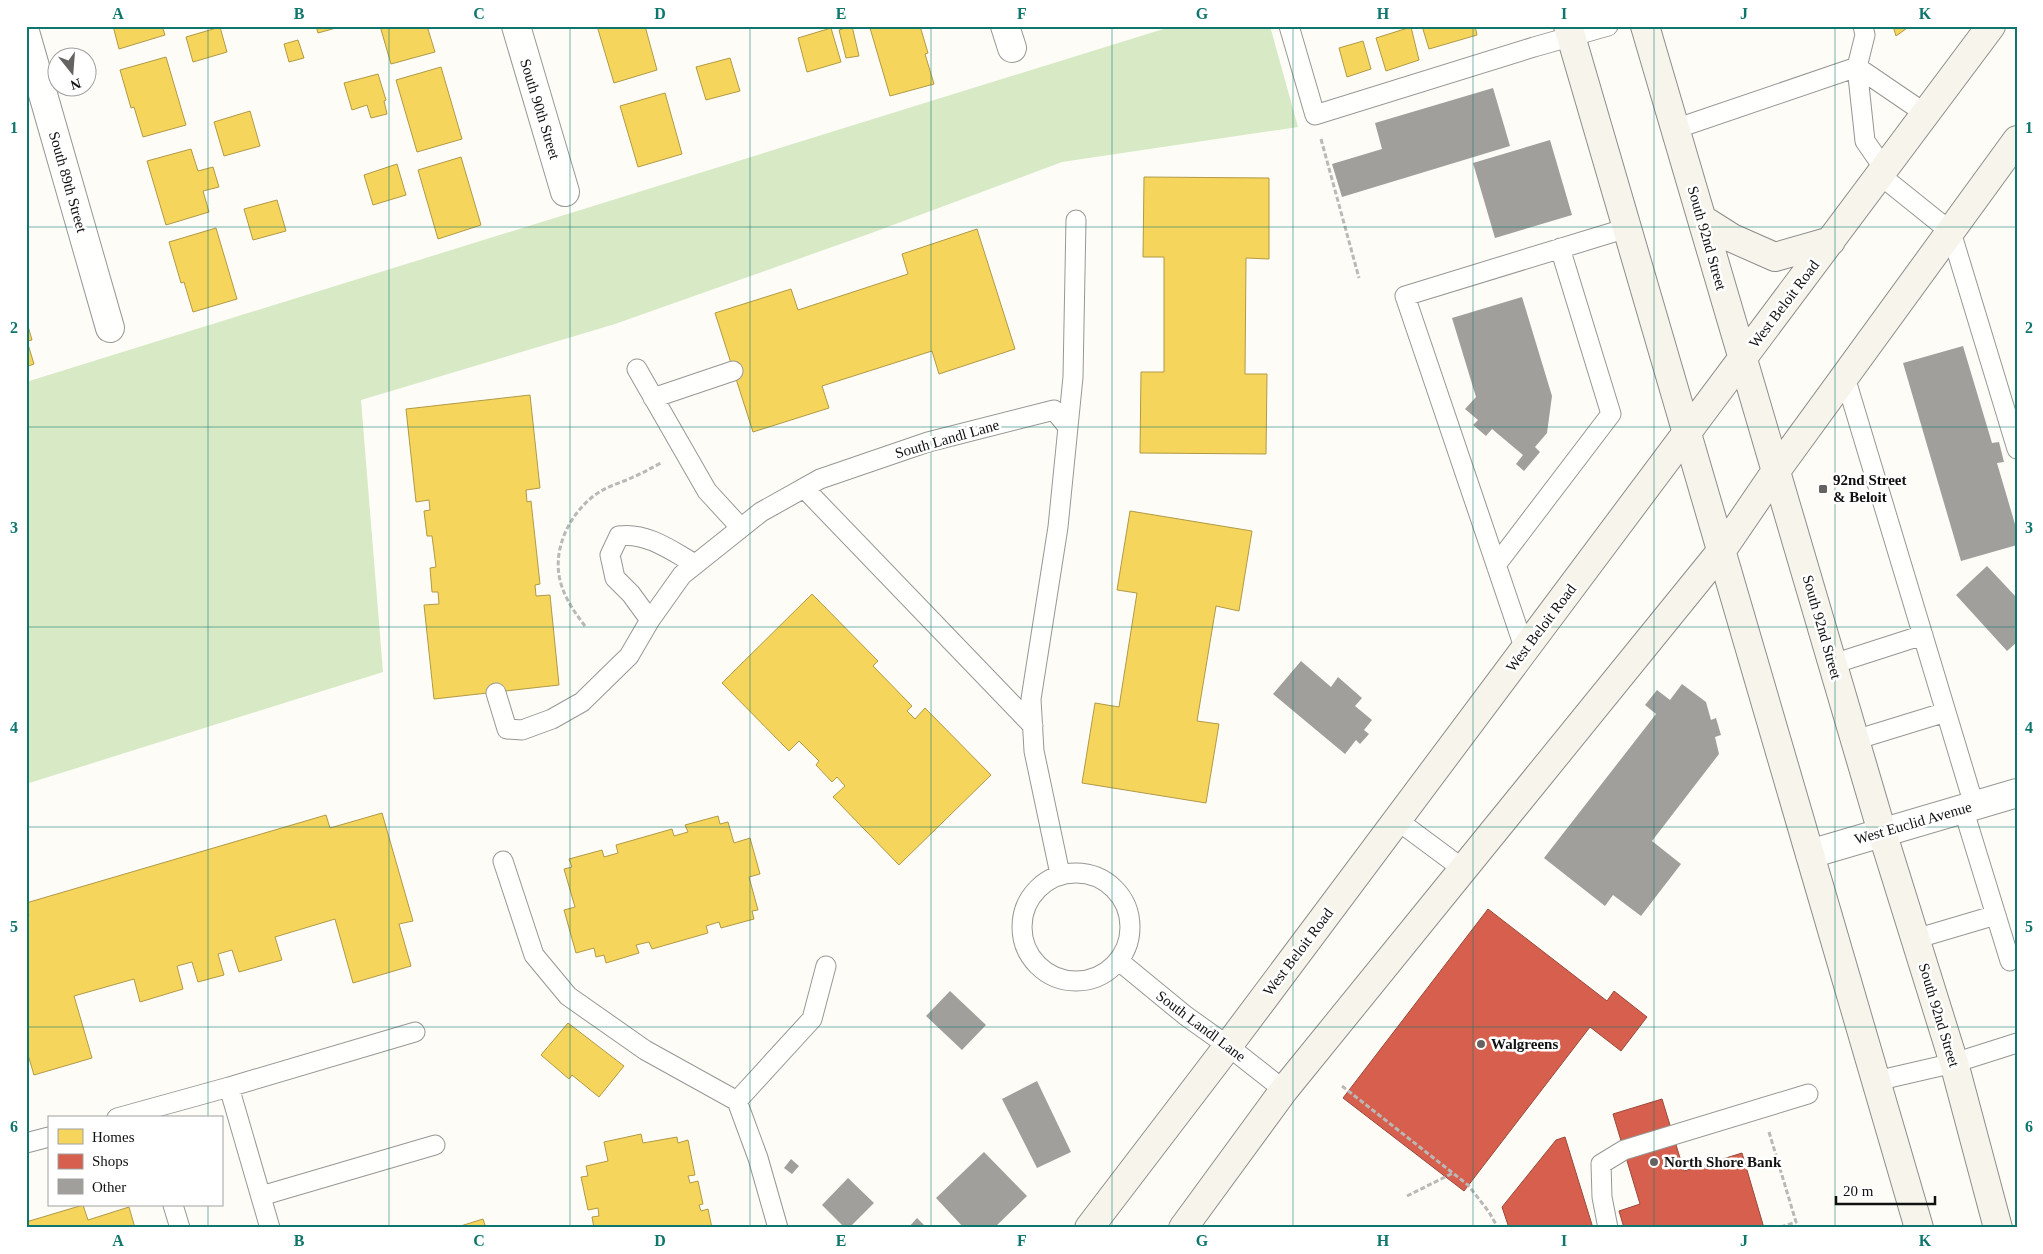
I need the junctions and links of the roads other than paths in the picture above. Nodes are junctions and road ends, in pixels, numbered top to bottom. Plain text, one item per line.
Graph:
1 (516, 26) edge
2 (1290, 26) edge
3 (1608, 26) edge
4 (1645, 26) edge
5 (1863, 26) edge
6 (1992, 26) edge
7 (1569, 31) edge
8 (26, 35) edge
9 (1857, 67) junction
10 (1926, 114) junction
11 (1675, 129) junction
12 (2017, 140) edge
13 (1882, 172) junction
14 (565, 192) dead end
15 (1702, 219) junction
16 (1076, 220) dead end
17 (1626, 228) junction
18 (1951, 232) junction
19 (1831, 241) junction
20 (1560, 248) junction
21 (110, 328) dead end
22 (1742, 359) junction
23 (637, 369) dead end
24 (734, 371) dead end
25 (1845, 377) junction
26 (652, 398) junction
27 (1068, 427) junction
28 (1686, 434) junction
29 (2017, 449) edge
30 (1776, 471) junction
31 (804, 488) junction
32 (741, 528) junction
33 (1722, 550) junction
34 (696, 564) junction
35 (1496, 565) junction
36 (650, 620) junction
37 (1923, 635) junction
38 (1524, 650) junction
39 (1833, 664) junction
40 (496, 692) dead end
41 (1946, 712) junction
42 (1033, 726) junction
43 (1855, 740) junction
44 (2017, 793) edge
45 (1969, 807) junction
46 (1397, 820) junction
47 (1882, 832) junction
48 (1810, 854) junction
49 (503, 861) dead end
50 (1463, 869) junction
51 (1060, 874) junction
52 (1996, 915) junction
53 (1915, 940) junction
54 (1119, 961) junction
55 (2010, 961) dead end
56 (826, 966) dead end
57 (415, 1032) dead end
58 (2017, 1043) edge
59 (1228, 1046) junction
60 (1954, 1063) junction
61 (1876, 1081) junction
62 (229, 1087) junction
63 (1284, 1090) junction
64 (1808, 1094) dead end
65 (737, 1101) junction
66 (146, 1114) edge
67 (132, 1116) edge
68 (48, 1137) edge
69 (26, 1143) edge
70 (435, 1146) dead end
71 (261, 1196) junction
72 (173, 1206) edge
73 (180, 1228) edge
74 (270, 1228) edge
75 (778, 1228) edge
76 (1089, 1228) edge
77 (1182, 1228) edge
78 (1608, 1228) edge
79 (1919, 1228) edge
80 (1998, 1228) edge

1 - 14 street, South 90th Street
2 - 7 lane
3 - 7 lane
4 - 11 main road, South 92nd Street
5 - 9 lane
6 - 10 main road, West Beloit Road
7 - 17 main road
8 - 21 street, South 89th Street
9 - 10 lane
9 - 11 lane
9 - 13 lane
10 - 13 main road, West Beloit Road
11 - 15 main road, South 92nd Street
12 - 18 main road
13 - 18 lane
13 - 19 main road, West Beloit Road
15 - 19 main road
15 - 22 main road, South 92nd Street
16 - 27 lane
17 - 20 lane
17 - 28 main road
18 - 25 main road
18 - 29 lane
19 - 22 main road, West Beloit Road
20 - 35 lane
20 - 35 lane
22 - 28 main road, West Beloit Road
22 - 30 main road, South 92nd Street
23 - 26 lane
24 - 26 lane
25 - 30 main road
25 - 37 lane
26 - 32 lane
27 - 31 lane, South Landl Lane
27 - 42 lane
28 - 33 main road
28 - 38 main road, West Beloit Road
30 - 33 main road
30 - 39 main road, South 92nd Street
31 - 32 lane, South Landl Lane
31 - 42 lane
32 - 34 lane, South Landl Lane
33 - 48 main road
33 - 50 main road
34 - 36 lane, South Landl Lane
34 - 36 lane
35 - 38 lane
36 - 40 lane, South Landl Lane
37 - 39 lane
37 - 41 lane
38 - 46 main road, West Beloit Road
39 - 43 main road, South 92nd Street
41 - 43 lane
41 - 45 lane
42 - 51 lane
43 - 47 main road, South 92nd Street
44 - 45 street, West Euclid Avenue
45 - 47 street, West Euclid Avenue
45 - 52 lane
46 - 50 lane
46 - 59 main road, West Beloit Road
47 - 48 street, West Euclid Avenue
47 - 53 main road, South 92nd Street
48 - 61 main road
49 - 65 lane
50 - 63 main road
51 - 54 lane
51 - 54 lane
52 - 53 lane
52 - 55 lane
53 - 60 main road, South 92nd Street
54 - 59 lane, South Landl Lane
56 - 65 lane
57 - 62 lane
58 - 60 lane
59 - 63 lane, South Landl Lane
59 - 76 main road, West Beloit Road
60 - 61 lane
60 - 80 main road, South 92nd Street
61 - 79 main road
62 - 66 lane
62 - 71 lane
63 - 77 main road
64 - 78 lane
65 - 75 lane
66 - 67 lane
68 - 69 lane
70 - 71 lane
71 - 74 lane
72 - 73 lane

